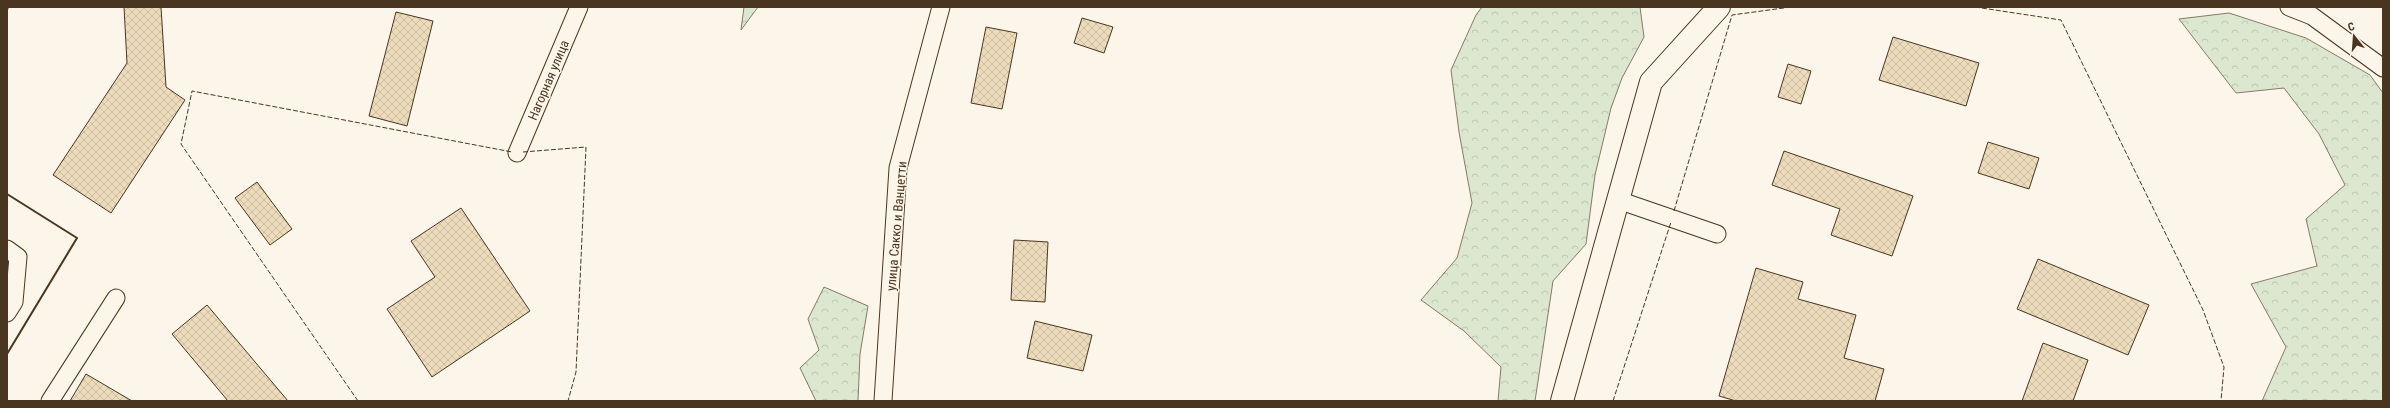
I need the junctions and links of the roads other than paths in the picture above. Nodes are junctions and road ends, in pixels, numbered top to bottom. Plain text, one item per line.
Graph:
1 (579, 7) edge
2 (941, 7) edge
3 (1719, 7) edge
4 (2289, 7) edge
5 (2383, 68) edge
6 (517, 153) dead end
7 (1618, 200) junction
8 (1717, 234) dead end
9 (7, 249) edge
10 (116, 298) dead end
11 (7, 314) edge
12 (50, 401) edge
13 (882, 401) edge
14 (1562, 401) edge

1 - 6 lane, Нагорная улица
2 - 13 lane, улица Сакко и Ванцетти
3 - 7 street
4 - 5 lane
7 - 8 lane
7 - 14 street
9 - 11 lane
10 - 12 lane

